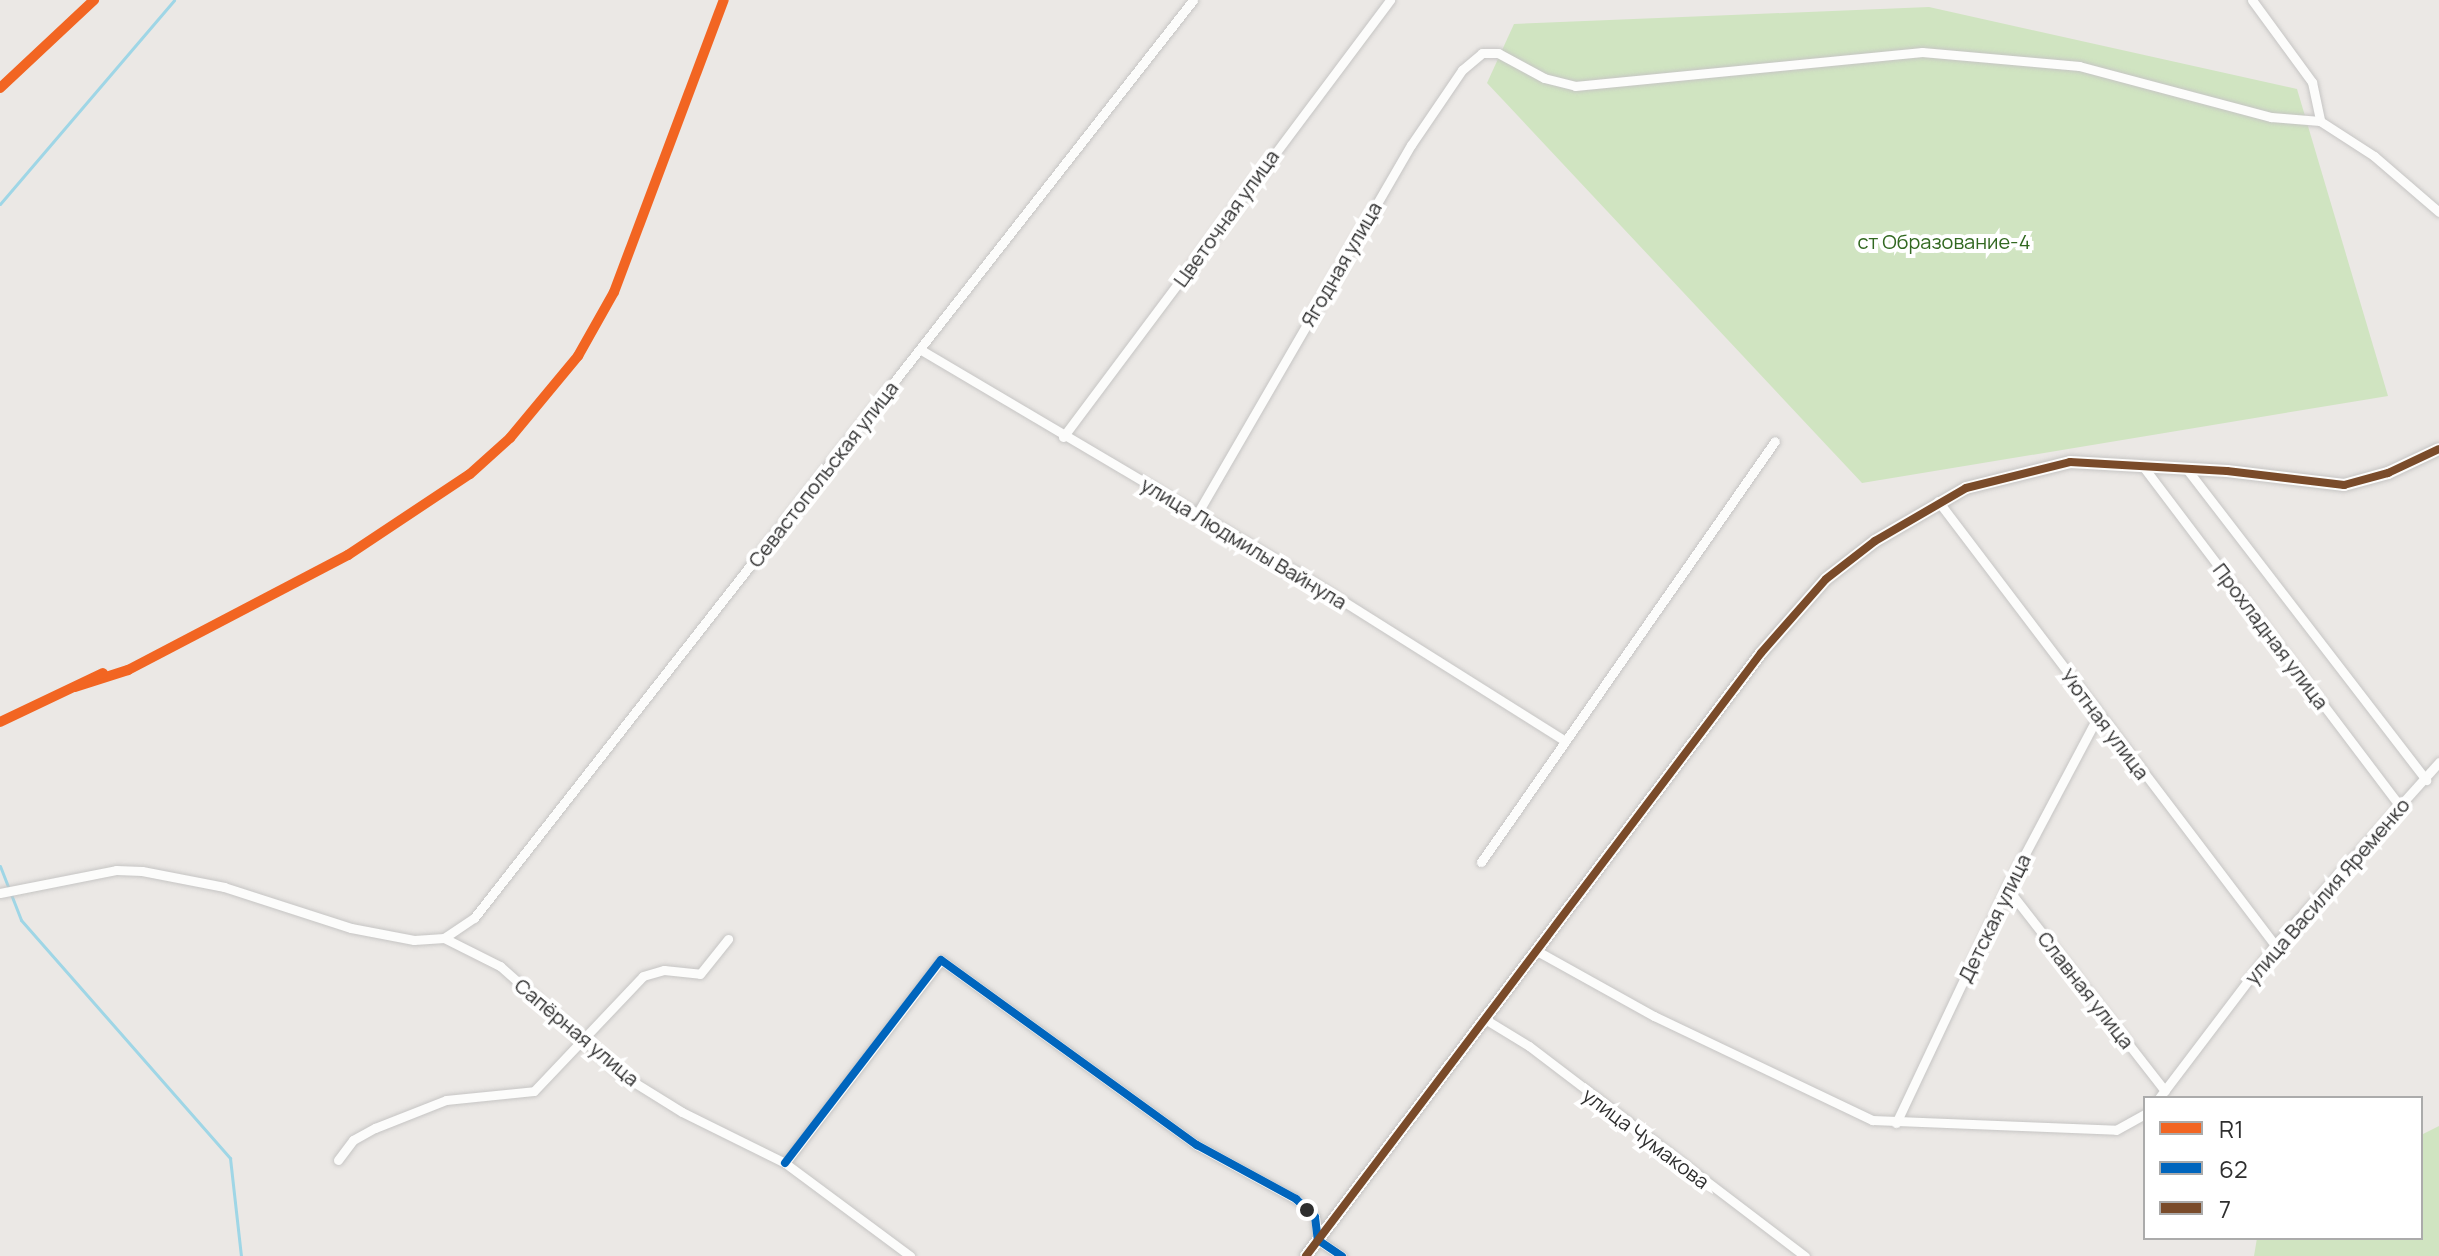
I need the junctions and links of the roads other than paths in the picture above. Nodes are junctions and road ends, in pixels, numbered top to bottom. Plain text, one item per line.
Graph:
1 (1193, 0) edge
2 (1390, 0) edge
3 (2252, 0) edge
4 (2320, 121) junction
5 (2439, 212) edge
6 (921, 350) junction
7 (1063, 437) junction
8 (1775, 441) dead end
9 (2439, 449) edge
10 (2142, 465) junction
11 (2186, 468) junction
12 (1938, 501) junction
13 (1197, 514) junction
14 (2098, 716) junction
15 (1565, 741) junction
16 (2439, 762) edge
17 (2426, 780) junction
18 (2401, 808) junction
19 (1481, 862) dead end
20 (2007, 888) junction
21 (0, 893) edge
22 (444, 938) junction
23 (728, 939) dead end
24 (2275, 945) junction
25 (1537, 951) junction
26 (1488, 1021) junction
27 (584, 1042) junction
28 (2162, 1095) edge
29 (2143, 1116) edge
30 (1896, 1123) junction
31 (338, 1160) dead end
32 (785, 1163) junction
33 (1318, 1240) junction
34 (910, 1256) edge
35 (1306, 1256) edge
36 (1342, 1256) edge
37 (1805, 1256) edge

1 - 6 street, Севастопольская улица
2 - 7 street, Цветочная улица
3 - 4 street
4 - 5 street
4 - 13 street, Ягодная улица
6 - 7 street, улица Людмилы Вайнула
6 - 22 street, Севастопольская улица
7 - 13 street, улица Людмилы Вайнула
8 - 15 street
9 - 11 main road
10 - 11 main road
10 - 12 main road
10 - 18 street, Прохладная улица
11 - 17 street
12 - 14 street, Уютная улица
12 - 25 main road
13 - 15 street, улица Людмилы Вайнула
14 - 20 street, Детская улица
14 - 24 street, Уютная улица
15 - 19 street
16 - 17 street, улица Василия Яременко
17 - 18 street, улица Василия Яременко
18 - 24 street, улица Василия Яременко
20 - 28 street, Славная улица
20 - 30 street, Детская улица
21 - 22 street
22 - 27 street, Сапёрная улица
23 - 27 street
24 - 28 street, улица Василия Яременко
25 - 26 main road
25 - 30 street
26 - 33 main road
26 - 37 street, улица Чумакова
27 - 31 street
27 - 32 street, Сапёрная улица
29 - 30 street
32 - 33 street
32 - 34 street, Сапёрная улица
33 - 35 main road
33 - 36 street

